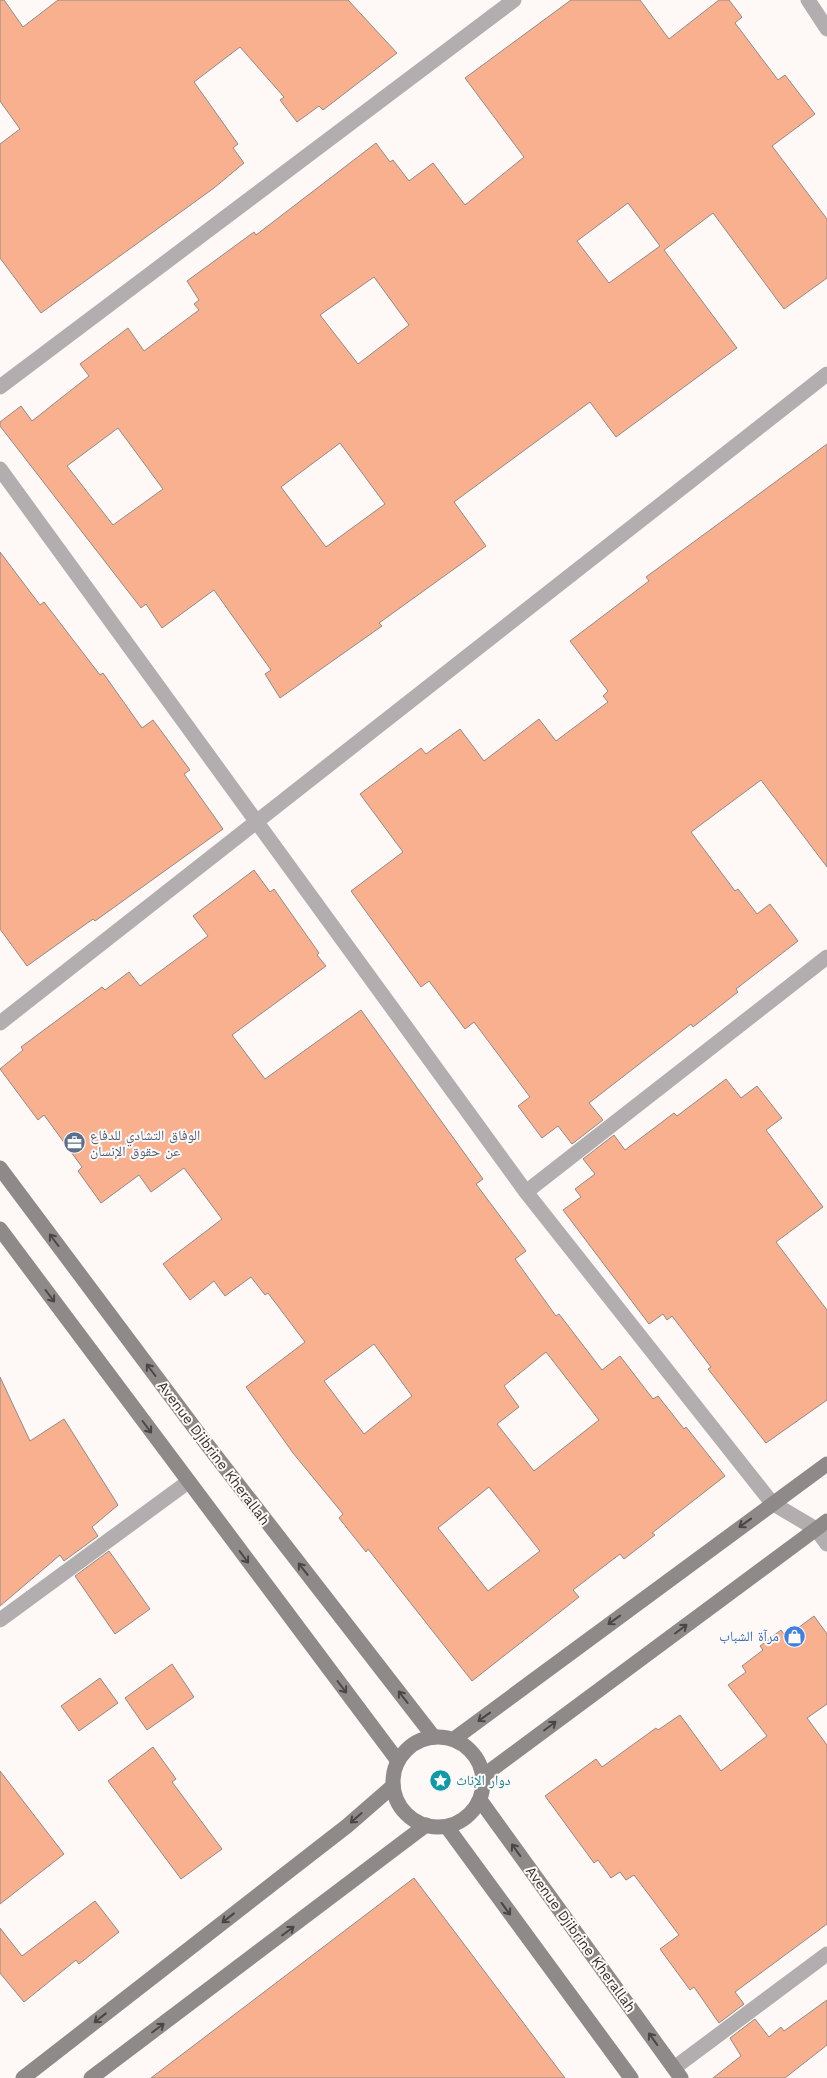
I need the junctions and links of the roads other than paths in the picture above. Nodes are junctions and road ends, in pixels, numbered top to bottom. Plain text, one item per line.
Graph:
1 (514, 0) edge
2 (808, 0) edge
3 (827, 29) edge
4 (827, 374) edge
5 (0, 387) edge
6 (0, 469) edge
7 (258, 821) junction
8 (827, 957) edge
9 (0, 1023) edge
10 (0, 1168) edge
11 (526, 1192) junction
12 (0, 1229) edge
13 (827, 1464) edge
14 (188, 1482) junction
15 (772, 1503) junction
16 (821, 1525) edge
17 (827, 1544) edge
18 (0, 1620) edge
19 (433, 1736) junction
20 (454, 1739) junction
21 (398, 1761) junction
22 (483, 1776) junction
23 (393, 1786) junction
24 (480, 1800) junction
25 (426, 1825) junction
26 (447, 1827) junction
27 (827, 1954) edge
28 (678, 2073) edge
29 (23, 2078) edge
30 (90, 2078) edge
31 (631, 2078) edge

1 - 5 street
2 - 3 street
4 - 7 street
6 - 7 street
7 - 9 street
7 - 11 street
8 - 11 street
19 -> 10 street, Avenue Djibrine Kherallah
11 - 15 street
12 -> 14 street
13 - 15 street
14 - 18 street
14 -> 21 street
15 - 16 street
15 -> 20 street
16 - 17 street
22 -> 16 street
19 - 20 street
19 - 21 street
20 - 22 street
21 - 23 street
22 - 24 street
23 - 25 street
23 -> 29 street
24 - 26 street
28 -> 24 street, Avenue Djibrine Kherallah
25 - 26 street
30 -> 25 street
26 -> 31 street
27 - 28 street

